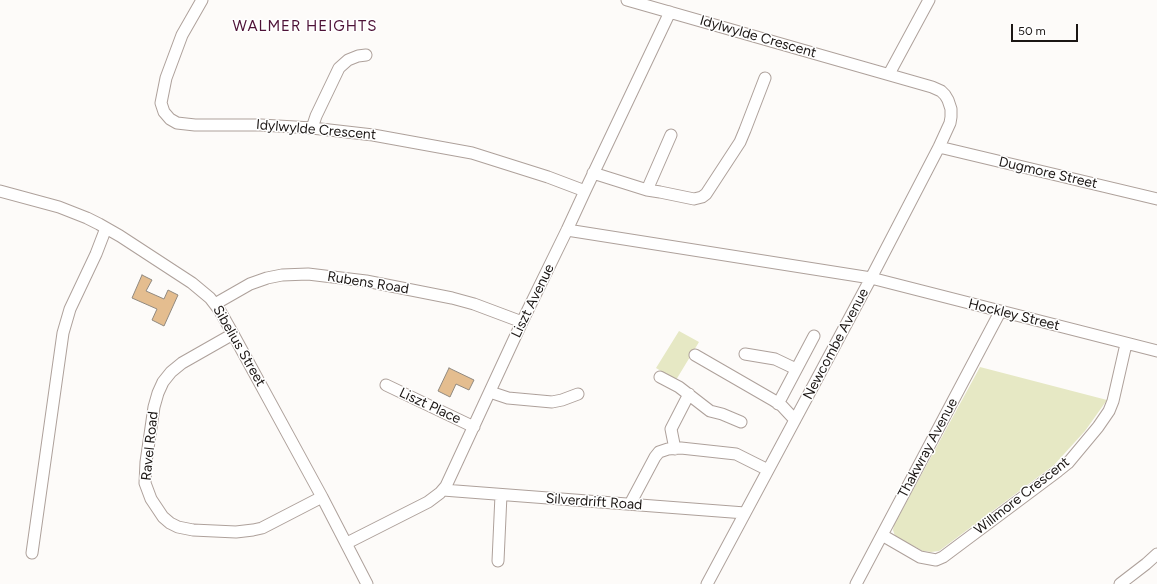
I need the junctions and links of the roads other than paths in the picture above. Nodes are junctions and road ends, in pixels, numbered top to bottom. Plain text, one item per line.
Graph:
1 (202, 0) edge
2 (628, 0) edge
3 (929, 0) edge
4 (670, 12) junction
5 (366, 55) dead end
6 (889, 74) junction
7 (765, 78) dead end
8 (948, 100) joint
9 (312, 128) junction
10 (671, 135) dead end
11 (939, 147) junction
12 (593, 173) junction
13 (585, 190) junction
14 (647, 190) junction
15 (0, 191) edge
16 (1157, 199) edge
17 (106, 228) junction
18 (567, 230) junction
19 (871, 278) junction
20 (215, 304) junction
21 (1000, 312) junction
22 (522, 322) junction
23 (233, 334) junction
24 (814, 336) dead end
25 (1126, 344) junction
26 (1157, 351) edge
27 (745, 354) dead end
28 (695, 355) dead end
29 (796, 369) junction
30 (660, 376) dead end
31 (386, 385) dead end
32 (490, 392) junction
33 (578, 394) dead end
34 (688, 394) junction
35 (778, 404) junction
36 (795, 420) junction
37 (741, 422) dead end
38 (474, 427) junction
39 (675, 449) junction
40 (768, 470) junction
41 (443, 490) junction
42 (502, 495) junction
43 (322, 497) junction
44 (630, 504) junction
45 (745, 513) junction
46 (882, 535) junction
47 (347, 543) junction
48 (32, 553) dead end
49 (1157, 554) edge
50 (498, 561) dead end
51 (1124, 583) edge
52 (368, 584) edge
53 (707, 584) edge
54 (856, 584) edge

1 - 9 street, Idylwylde Crescent
2 - 4 street, Idylwylde Crescent
3 - 6 street
4 - 6 street, Idylwylde Crescent
4 - 12 street, Liszt Avenue
5 - 9 street
6 - 8 street, Idylwylde Crescent
7 - 14 street
8 - 11 street, Newcombe Avenue
9 - 13 street, Idylwylde Crescent
10 - 14 street
11 - 16 street, Dugmore Street
11 - 19 street, Newcombe Avenue
12 - 13 street, Liszt Avenue
12 - 14 street
13 - 18 street, Liszt Avenue
15 - 17 street, Sibelius Street
17 - 20 street, Sibelius Street
17 - 48 street
18 - 19 street, Hockley Street
18 - 22 street, Liszt Avenue
19 - 21 street, Hockley Street
19 - 36 street, Newcombe Avenue
20 - 22 street, Rubens Road
20 - 23 street, Sibelius Street
21 - 25 street, Hockley Street
21 - 46 street, Thakwray Avenue
22 - 32 street, Liszt Avenue
23 - 43 street, Sibelius Street
23 - 43 street, Ravel Road
24 - 29 street
25 - 26 street, Hockley Street
25 - 46 street, Willmore Crescent
27 - 29 street
28 - 35 street
29 - 35 street
30 - 34 street
31 - 38 street, Liszt Place
32 - 33 street
32 - 38 street, Liszt Avenue
34 - 37 street
34 - 39 street
35 - 36 street
36 - 40 street, Newcombe Avenue
38 - 41 street, Liszt Avenue
39 - 40 street
39 - 44 street
40 - 45 street, Newcombe Avenue
41 - 42 street, Silverdrift Road
41 - 47 street, Liszt Avenue
42 - 44 street, Silverdrift Road
42 - 50 street
43 - 47 street, Sibelius Street
44 - 45 street, Silverdrift Road
45 - 53 street, Newcombe Avenue
46 - 54 street, Thakwray Avenue
47 - 52 street, Sibelius Street
49 - 51 street

